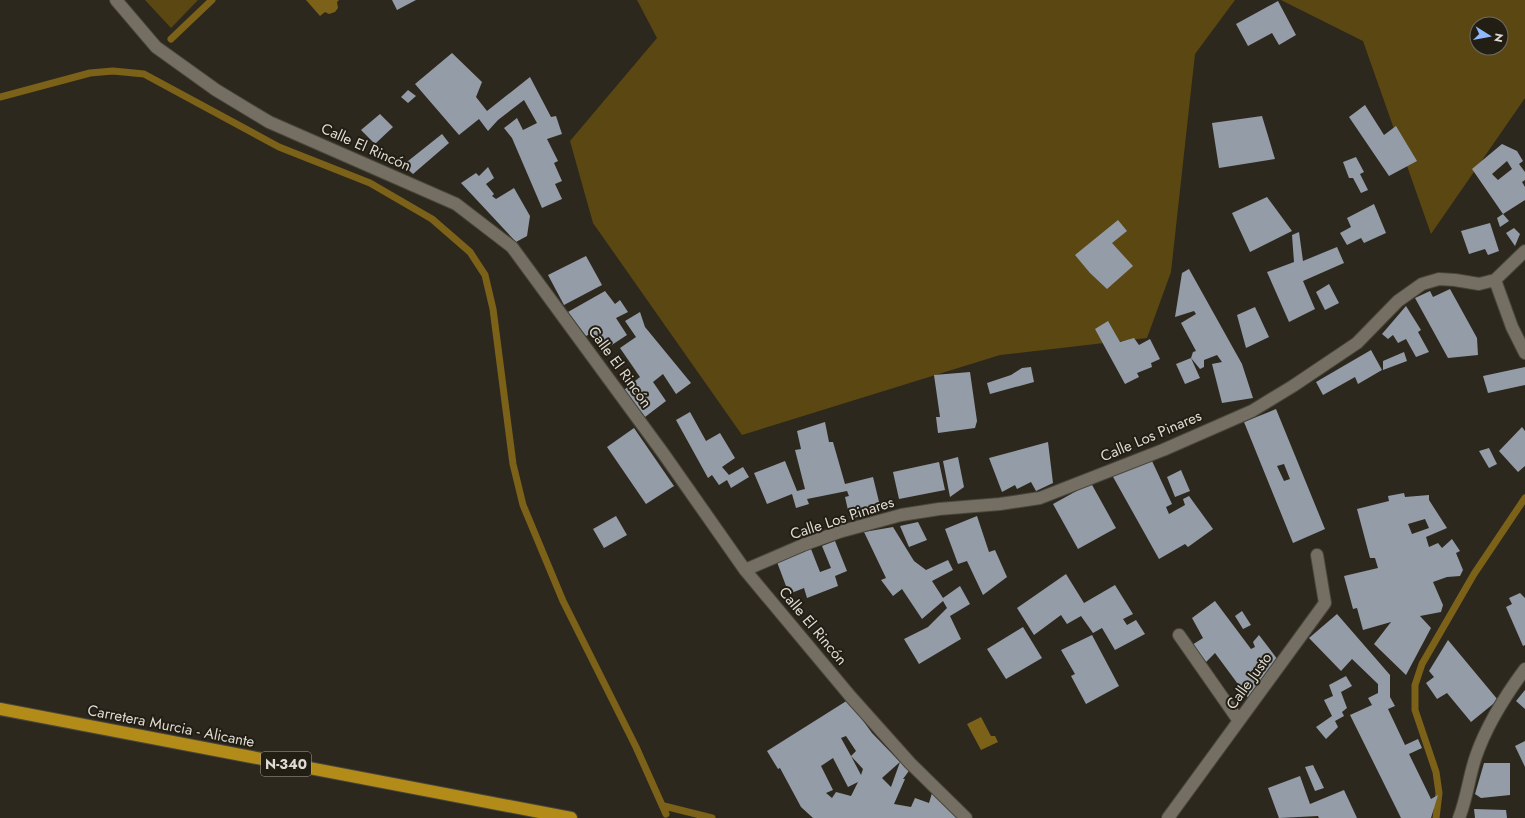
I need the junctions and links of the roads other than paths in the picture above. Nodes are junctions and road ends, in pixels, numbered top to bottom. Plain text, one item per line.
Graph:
1 (116, 0) edge
2 (1525, 251) edge
3 (1495, 280) junction
4 (1525, 353) edge
5 (1316, 555) dead end
6 (745, 570) junction
7 (1179, 635) dead end
8 (1525, 668) edge
9 (0, 710) edge
10 (1239, 721) junction
11 (572, 818) edge
12 (966, 818) edge
13 (1168, 818) edge
14 (1459, 818) edge

1 - 6 street, Calle El Rincón
2 - 3 street
3 - 4 street
3 - 6 street, Calle Los Pinares
5 - 10 street, Calle Justo
6 - 12 street, Calle El Rincón
7 - 10 street
8 - 14 street
9 - 11 highway, Carretera Murcia - Alicante / N-340
10 - 13 street, Calle Justo

